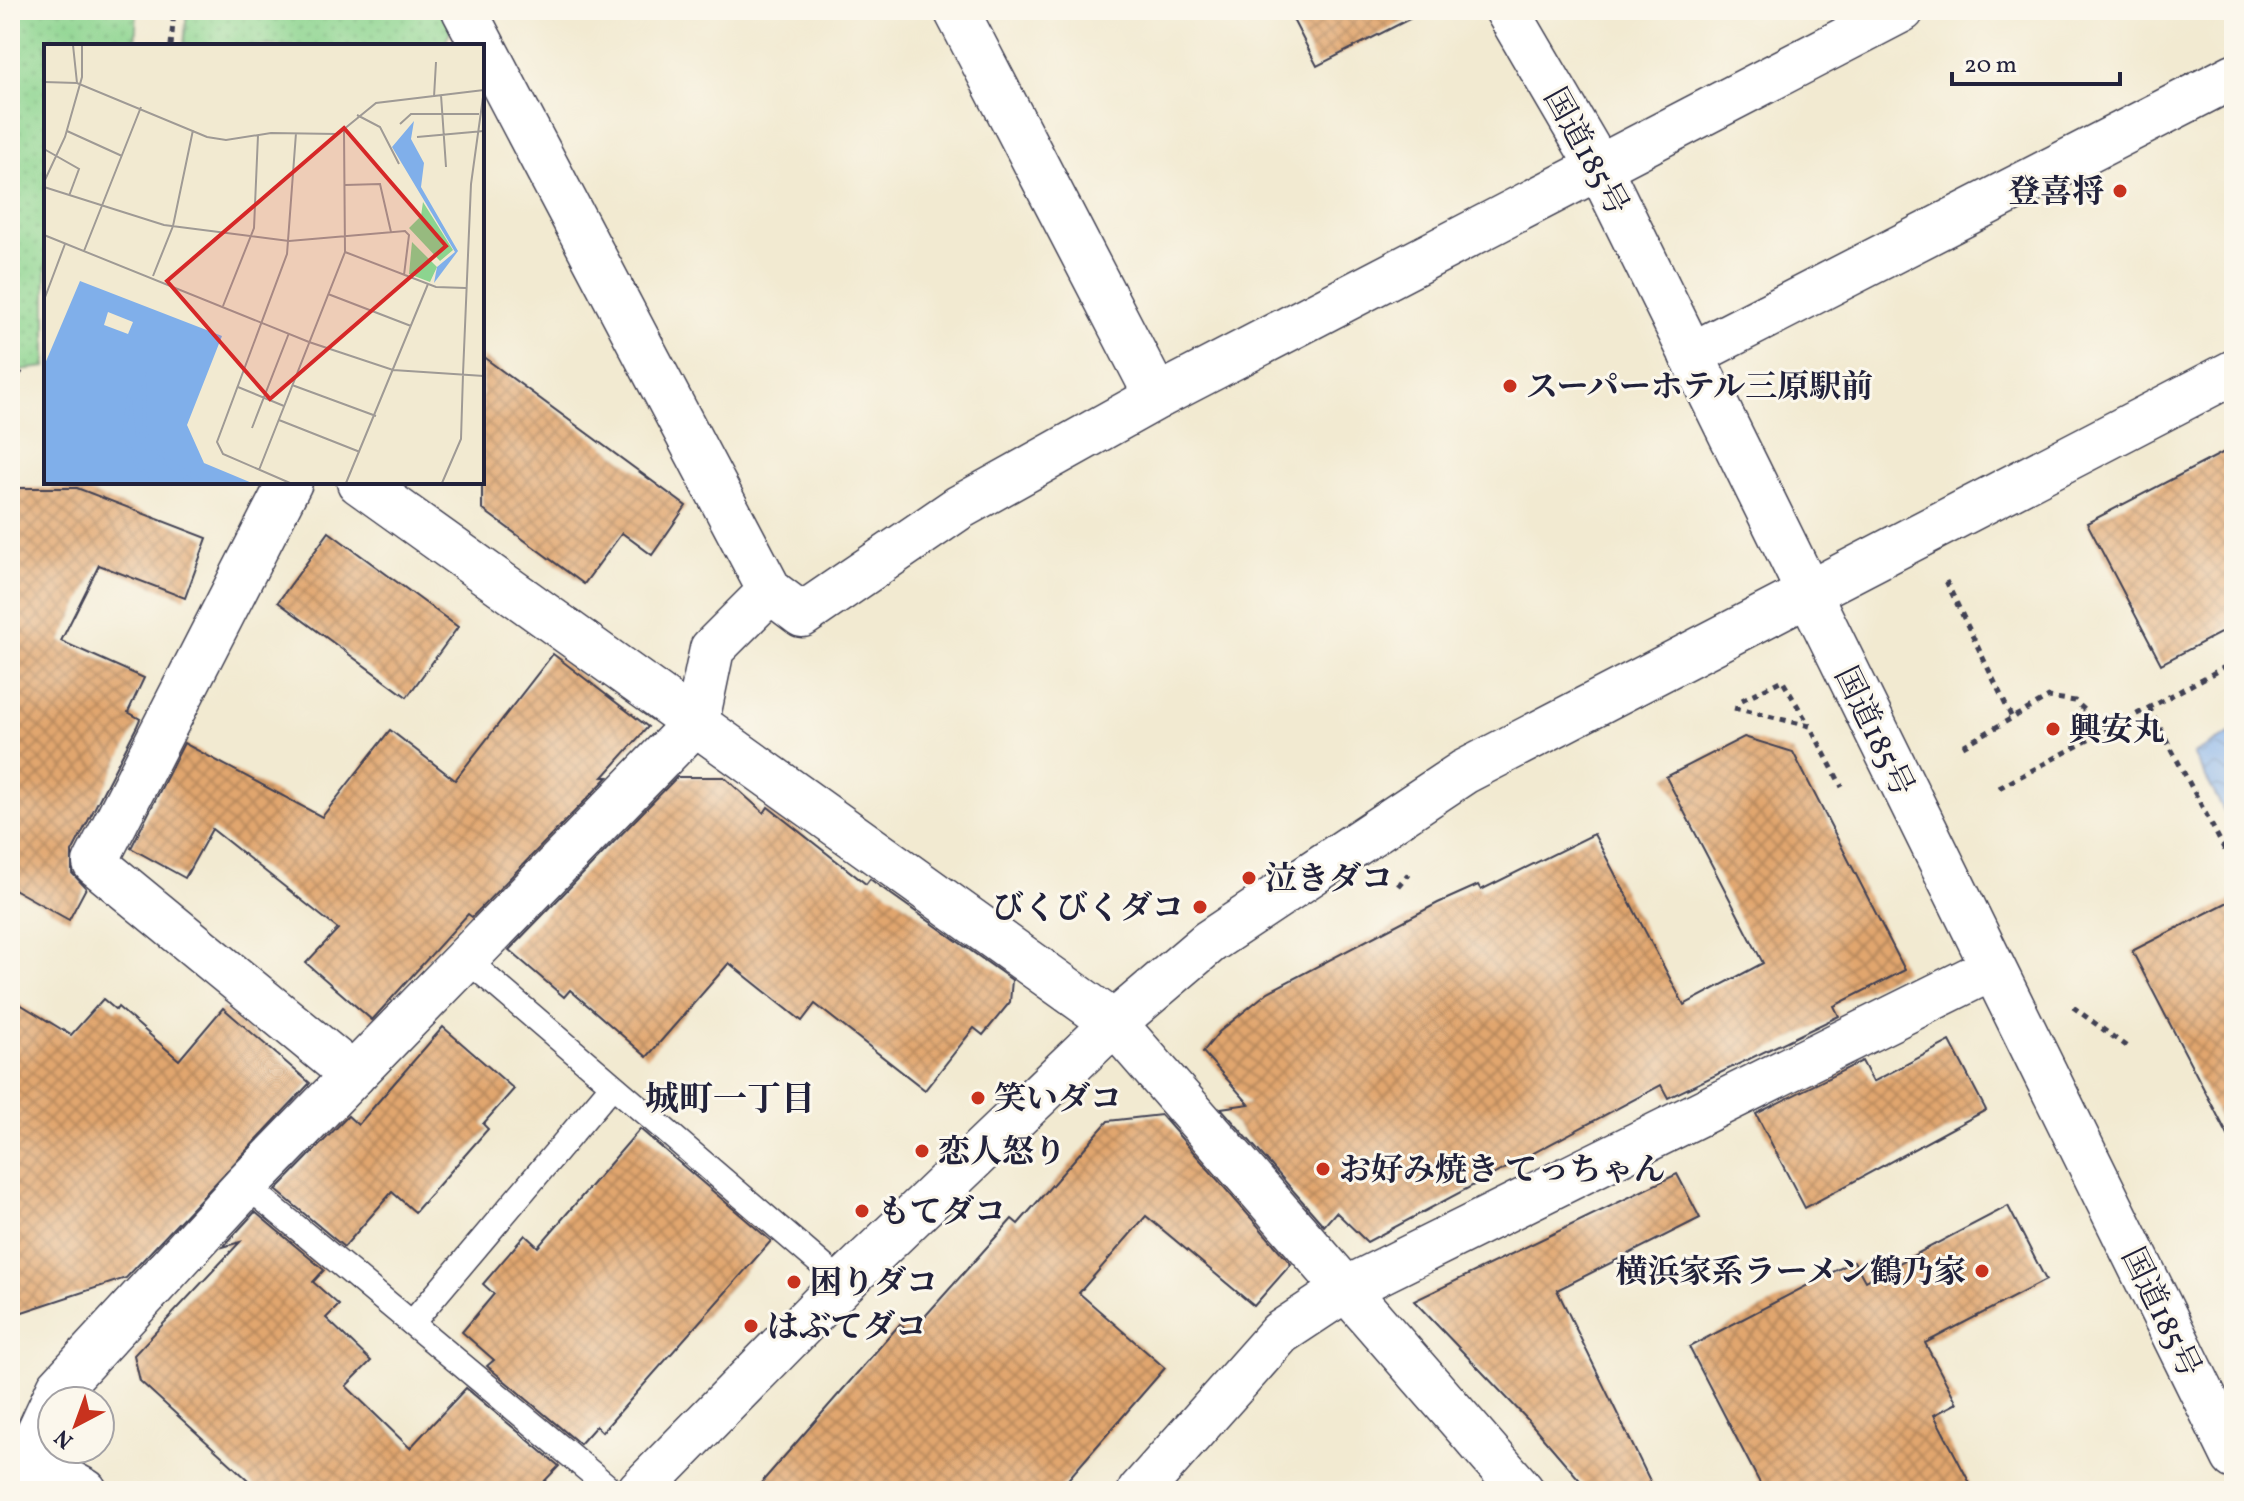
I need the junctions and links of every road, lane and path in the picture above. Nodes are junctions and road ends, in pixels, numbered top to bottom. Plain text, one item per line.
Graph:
1 (174, 10) edge
2 (464, 10) edge
3 (956, 10) edge
4 (1507, 10) edge
5 (1902, 10) edge
6 (171, 44) edge
7 (479, 44) edge
8 (485, 59) edge
9 (2234, 76) edge
10 (1600, 169) junction
11 (1691, 355) junction
12 (23, 369) dead end
13 (2234, 372) edge
14 (10, 385) edge
15 (1157, 397) junction
16 (289, 484) edge
17 (362, 484) edge
18 (1942, 573) dead end
19 (770, 591) junction
20 (1807, 593) junction
21 (2234, 662) edge
22 (1742, 700) dead end
23 (2149, 707) junction
24 (1734, 708) dead end
25 (2012, 718) junction
26 (697, 721) junction
27 (1810, 726) junction
28 (2106, 730) junction
29 (1963, 746) dead end
30 (1999, 788) dead end
31 (1847, 796) dead end
32 (2234, 867) edge
33 (466, 959) junction
34 (1991, 969) junction
35 (2067, 1003) dead end
36 (1114, 1023) junction
37 (2127, 1047) dead end
38 (353, 1075) junction
39 (612, 1086) junction
40 (246, 1185) junction
41 (843, 1283) junction
42 (1348, 1288) junction
43 (412, 1323) junction
44 (62, 1385) edge
45 (36, 1433) edge
46 (2234, 1457) edge
47 (16, 1471) edge
48 (85, 1491) edge
49 (613, 1491) edge
50 (639, 1491) edge
51 (1140, 1491) edge
52 (1522, 1491) edge

1 - 6 path
2 - 7 main road
3 - 15 main road
4 - 10 main road, 国道185号
5 - 10 main road
8 - 19 main road
9 - 11 main road
10 - 11 main road, 国道185号
10 - 15 main road
11 - 20 main road, 国道185号
12 - 14 path
13 - 20 main road
15 - 19 main road
16 - 38 main road
17 - 26 main road
18 - 25 path
19 - 26 main road
20 - 34 main road, 国道185号
20 - 36 main road
21 - 23 path
22 - 27 path
23 - 28 path
23 - 32 path
24 - 27 path
25 - 28 path
25 - 29 path
26 - 33 main road
26 - 36 main road
27 - 31 path
28 - 30 path
33 - 38 main road
33 - 39 lane
34 - 42 main road
34 - 46 main road, 国道185号
35 - 37 path
36 - 41 main road
36 - 42 main road
38 - 40 main road
39 - 41 lane
39 - 43 lane
40 - 43 lane
40 - 44 main road
41 - 50 main road
42 - 51 main road
42 - 52 main road
43 - 49 lane
45 - 47 main road
47 - 48 main road

